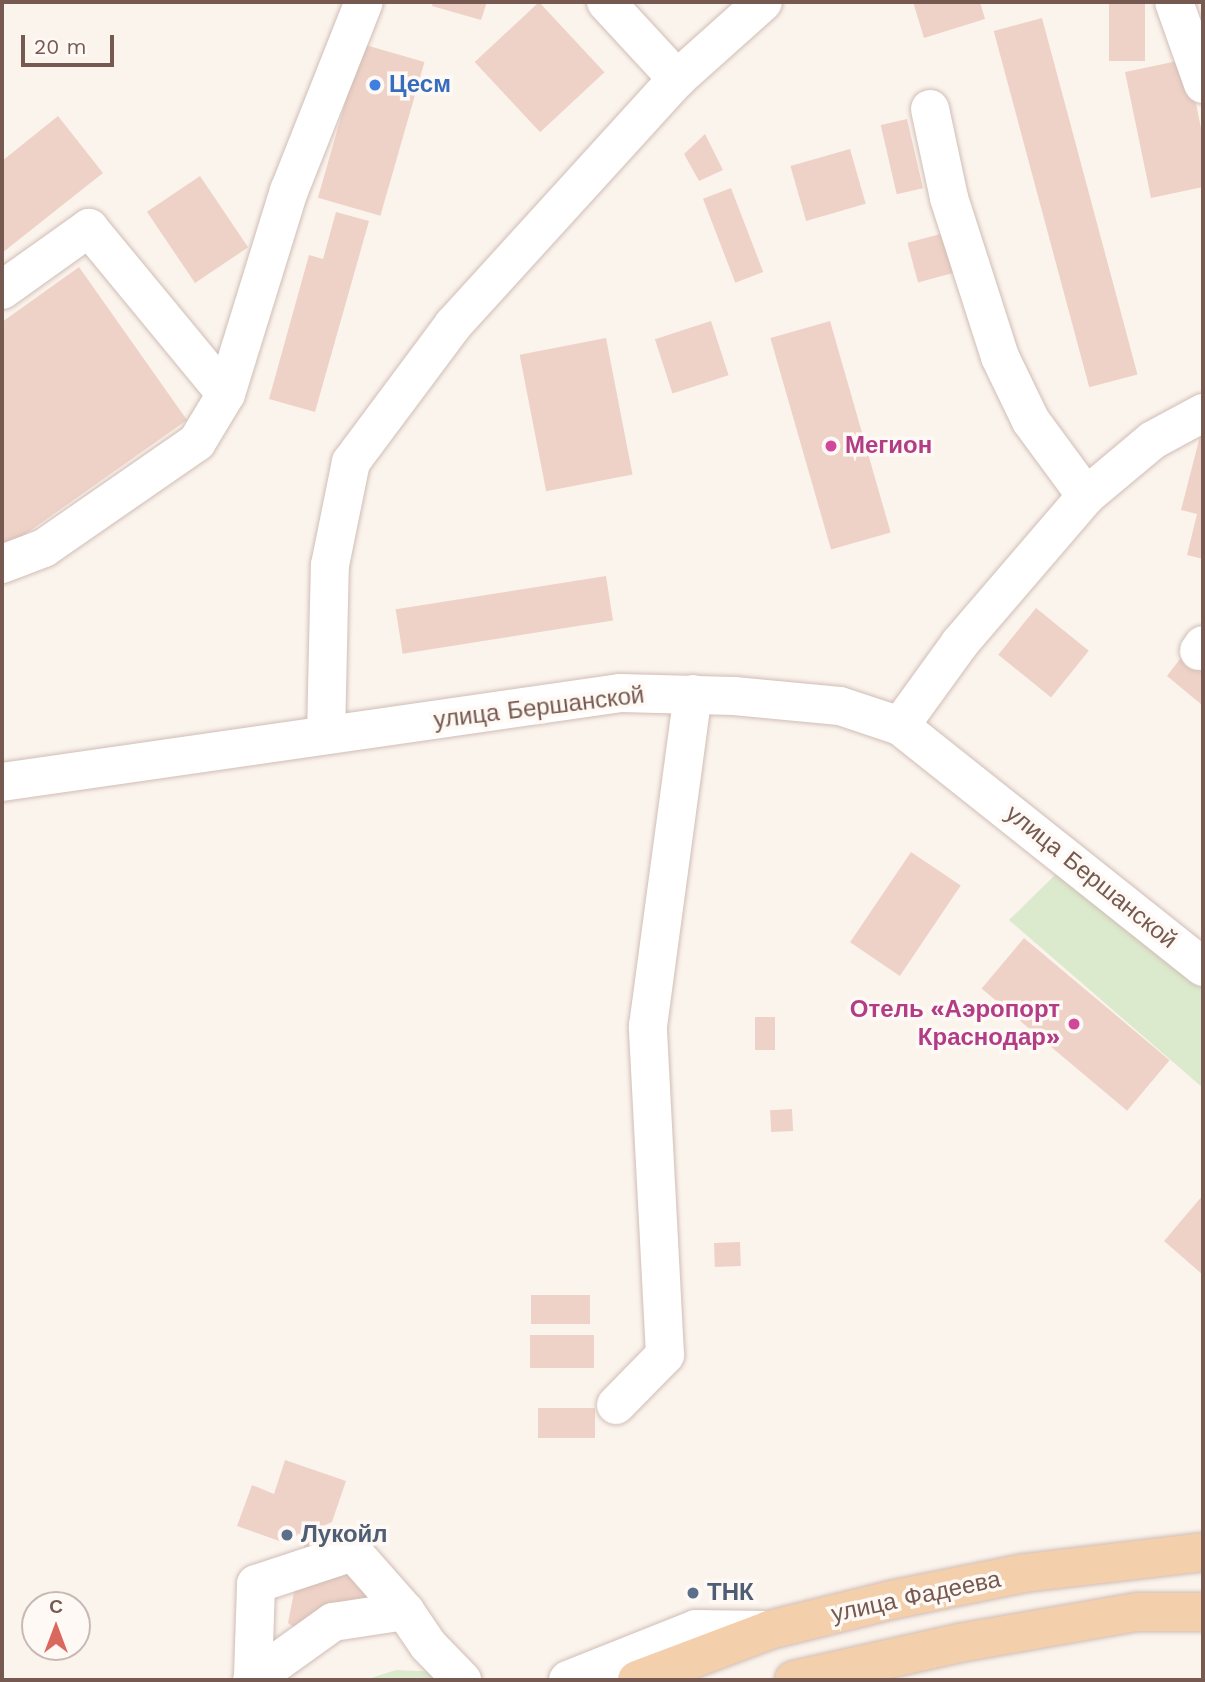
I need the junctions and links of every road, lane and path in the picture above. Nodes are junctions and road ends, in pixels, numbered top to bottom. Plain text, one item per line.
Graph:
1 (364, 2) edge
2 (606, 2) edge
3 (763, 2) edge
4 (1174, 2) edge
5 (677, 79) junction
6 (1203, 84) edge
7 (930, 109) dead end
8 (2, 290) edge
9 (226, 394) junction
10 (1203, 413) edge
11 (1086, 496) junction
12 (2, 564) edge
13 (693, 694) junction
14 (900, 726) junction
15 (326, 735) junction
16 (3, 773) edge
17 (1203, 967) edge
18 (616, 1405) dead end
19 (1203, 1552) edge
20 (405, 1611) junction
21 (1203, 1612) edge
22 (769, 1630) junction
23 (253, 1678) edge
24 (462, 1680) edge
25 (568, 1680) edge
26 (638, 1680) edge
27 (794, 1680) edge

1 - 9 street
2 - 5 street
3 - 5 street
4 - 6 street
5 - 15 street
7 - 11 street
8 - 9 street
9 - 12 street
10 - 11 street
11 - 14 street
13 - 14 street, улица Бершанской
13 - 15 street, улица Бершанской
13 - 18 street
14 - 17 street, улица Бершанской
15 - 16 street, улица Бершанской
19 - 22 main road, улица Фадеева
20 - 23 street
20 - 23 street
20 - 24 street
21 - 27 main road
22 - 25 street
22 - 26 main road, улица Фадеева

